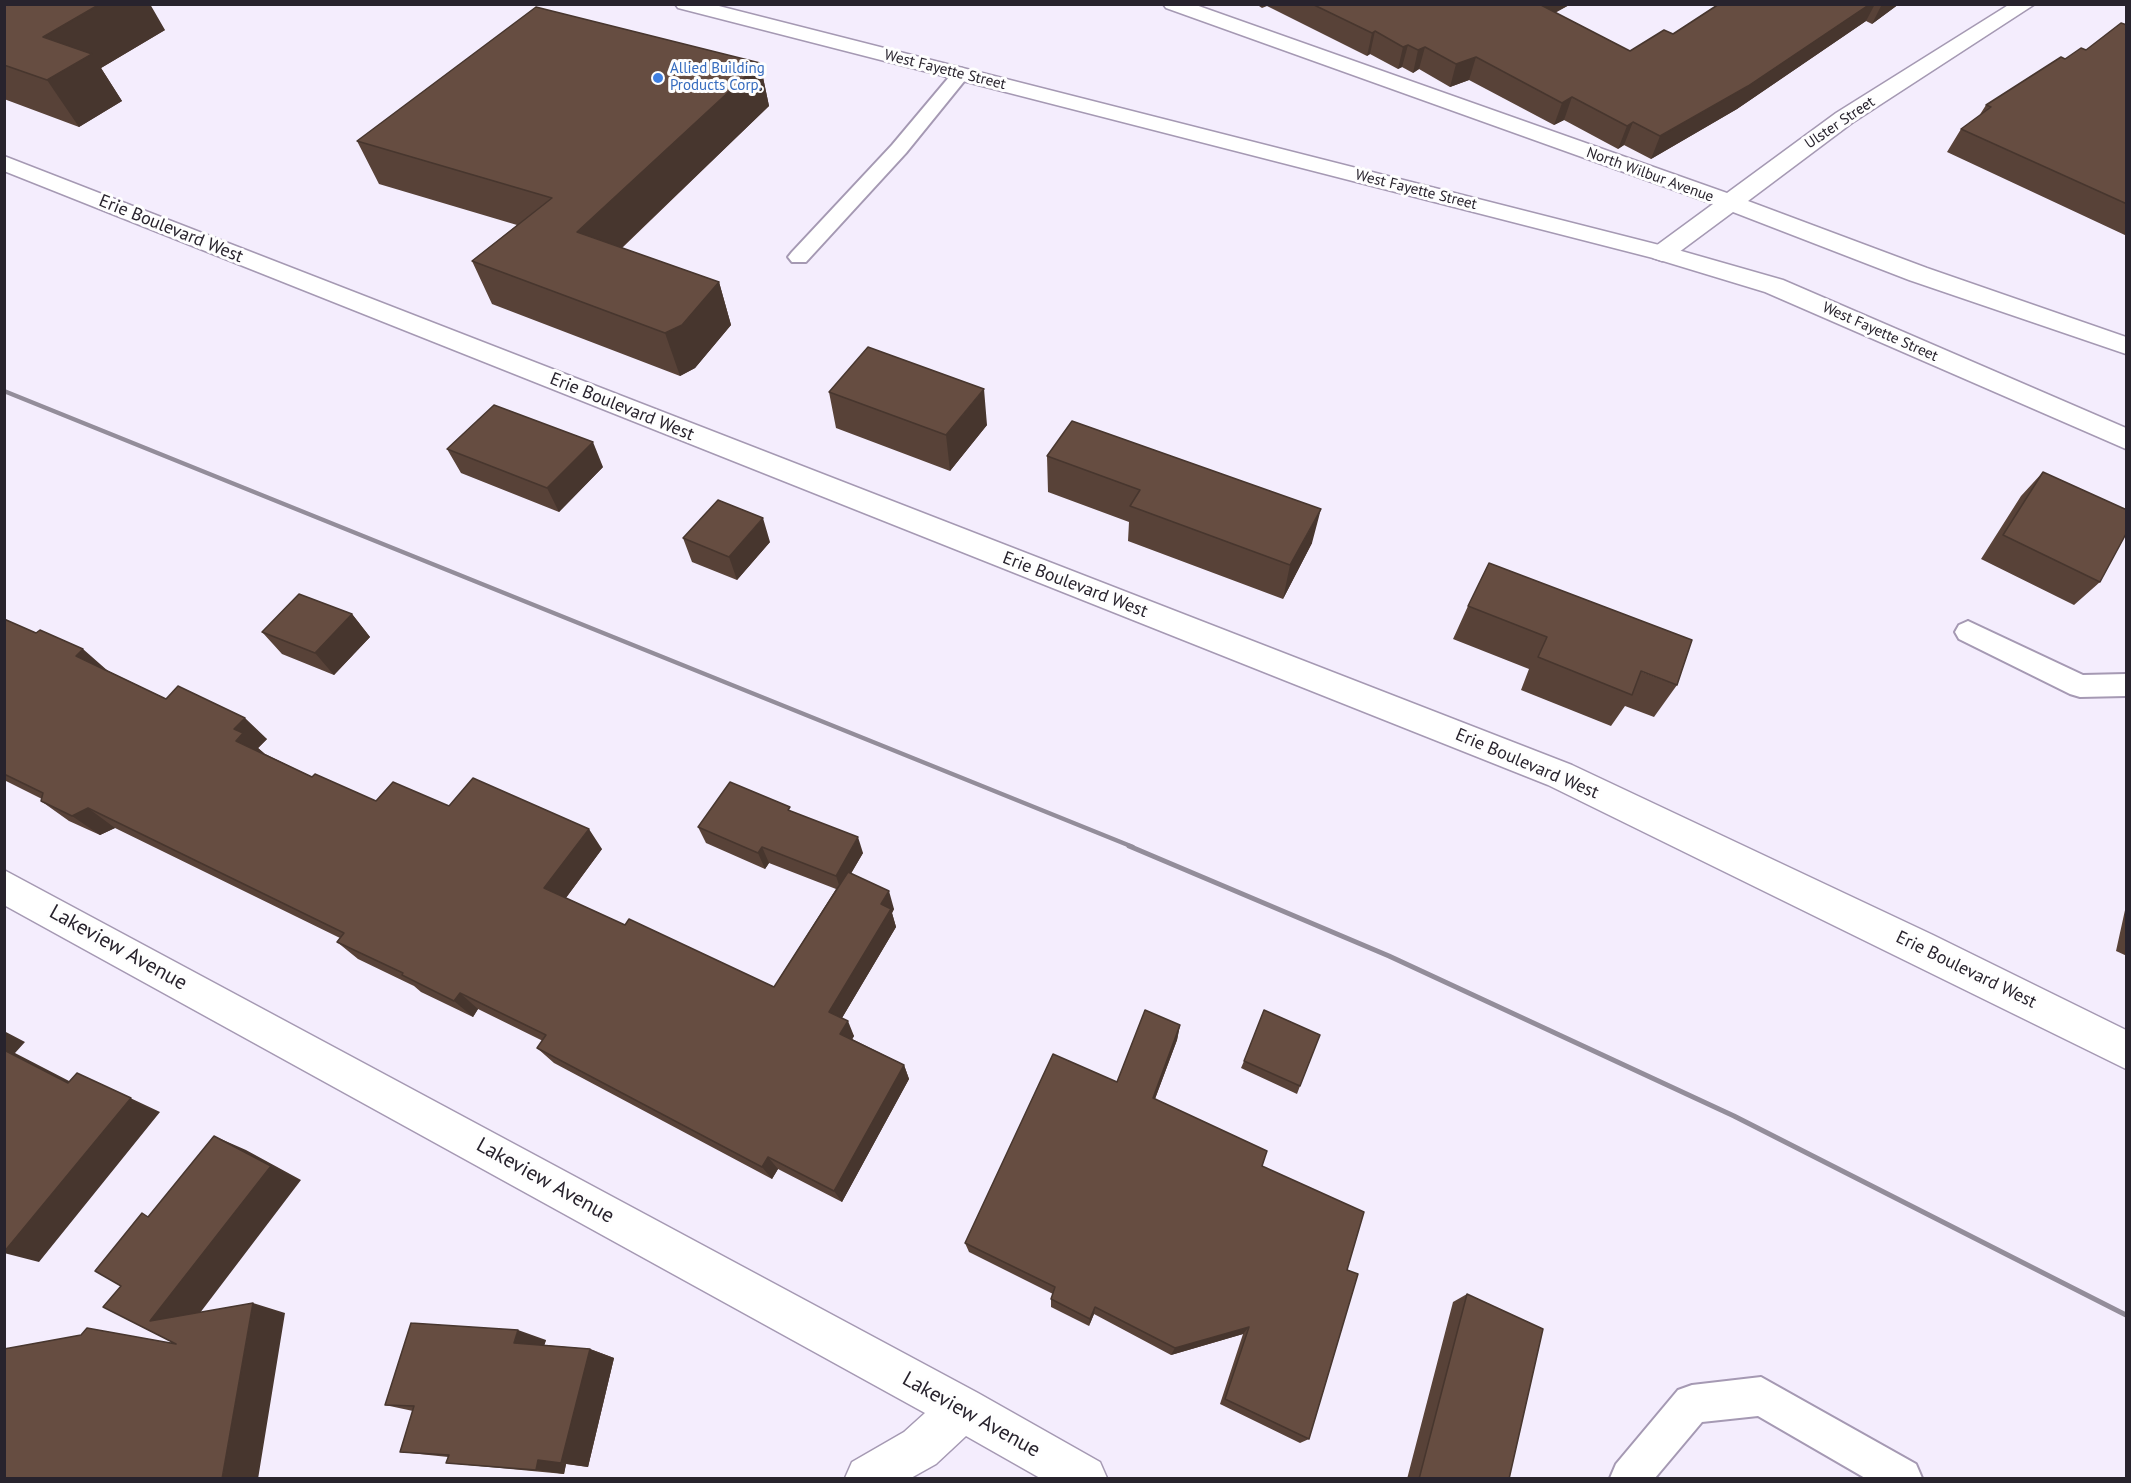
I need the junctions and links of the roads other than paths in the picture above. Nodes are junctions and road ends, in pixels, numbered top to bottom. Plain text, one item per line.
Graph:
1 (685, 4) edge
2 (1173, 4) edge
3 (2025, 4) edge
4 (961, 74) junction
5 (4, 163) edge
6 (1728, 202) junction
7 (1662, 253) junction
8 (799, 257) dead end
9 (2127, 346) edge
10 (2127, 440) edge
11 (1968, 632) dead end
12 (2127, 685) edge
13 (4, 886) edge
14 (2127, 1050) edge
15 (962, 1409) junction
16 (868, 1479) edge
17 (1084, 1479) edge
18 (1630, 1479) edge
19 (1902, 1479) edge

1 - 4 street, West Fayette Street
2 - 6 street, North Wilbur Avenue
3 - 6 street, Ulster Street
4 - 7 street, West Fayette Street
4 - 8 lane
5 - 14 street, Erie Boulevard West
6 - 7 street, Ulster Street
6 - 9 street, North Wilbur Avenue
7 - 10 street, West Fayette Street
11 - 12 lane
13 - 15 street, Lakeview Avenue
15 - 16 street
15 - 17 street, Lakeview Avenue
18 - 19 lane

